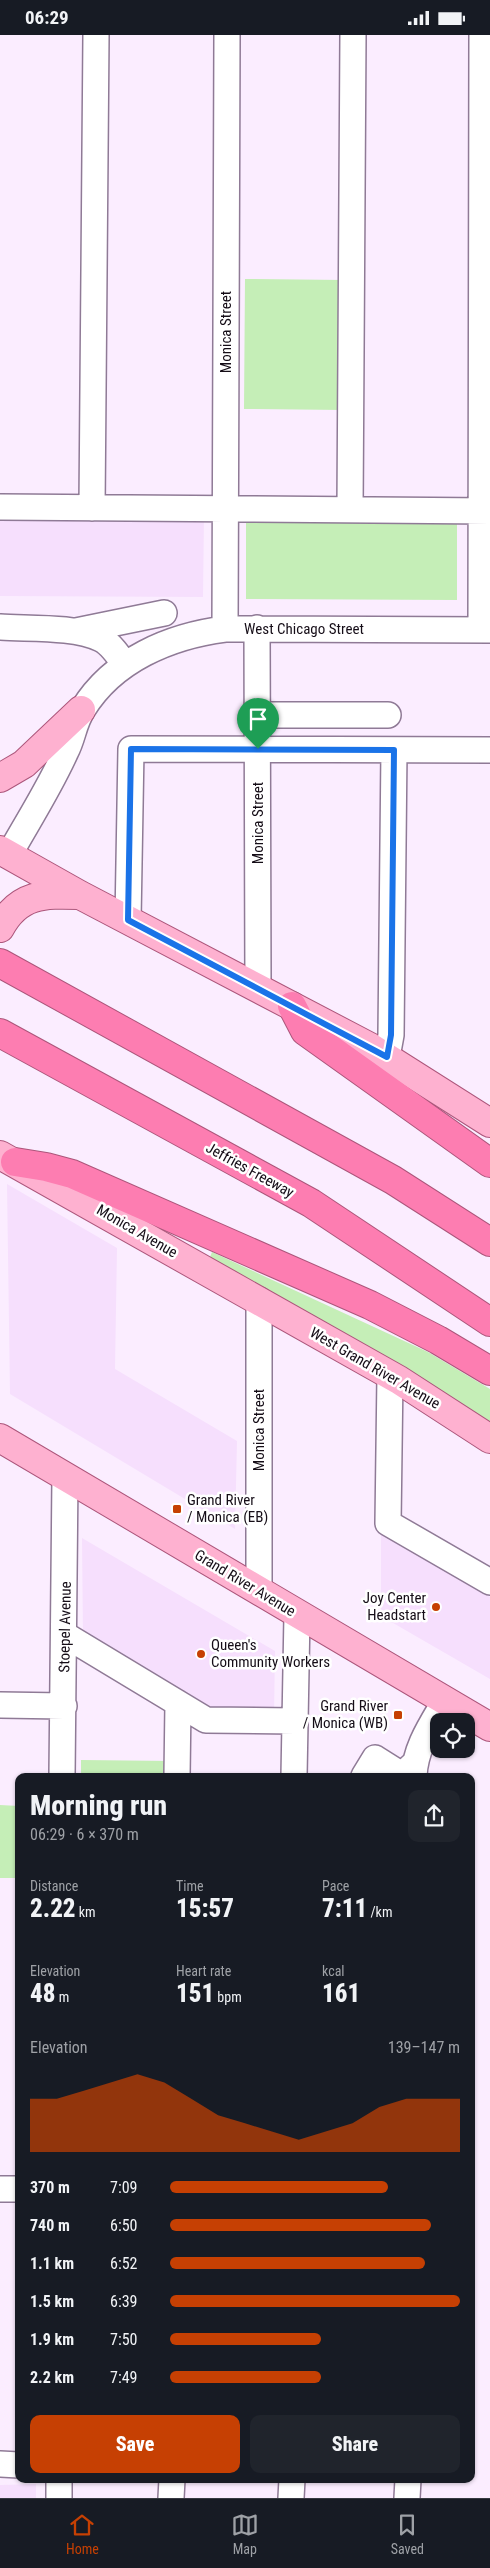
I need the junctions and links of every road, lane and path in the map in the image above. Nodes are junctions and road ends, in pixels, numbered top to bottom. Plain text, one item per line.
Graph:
1 (96, 35) edge
2 (228, 35) edge
3 (353, 35) edge
4 (482, 35) edge
5 (0, 507) edge
6 (92, 508) junction
7 (225, 509) junction
8 (350, 510) junction
9 (485, 511) edge
10 (0, 627) edge
11 (257, 628) junction
12 (225, 629) junction
13 (485, 630) edge
14 (74, 631) junction
15 (102, 639) junction
16 (125, 665) junction
17 (81, 711) junction
18 (258, 715) junction
19 (388, 715) dead end
20 (258, 749) junction
21 (394, 750) junction
22 (490, 750) edge
23 (0, 778) edge
24 (2, 862) edge
25 (80, 895) junction
26 (128, 920) junction
27 (4, 921) edge
28 (0, 963) edge
29 (258, 988) junction
30 (292, 1006) junction
31 (0, 1033) edge
32 (387, 1057) junction
33 (490, 1123) edge
34 (8, 1159) edge
35 (490, 1163) edge
36 (490, 1242) edge
37 (258, 1300) junction
38 (490, 1322) edge
39 (490, 1371) edge
40 (390, 1375) junction
41 (0, 1438) edge
42 (490, 1439) edge
43 (65, 1477) junction
44 (490, 1582) edge
45 (259, 1591) junction
46 (297, 1615) junction
47 (65, 1635) junction
48 (445, 1701) junction
49 (178, 1703) junction
50 (0, 1705) edge
51 (64, 1705) junction
52 (295, 1721) junction
53 (490, 1727) edge
54 (62, 1773) edge
55 (177, 1773) edge
56 (294, 1773) edge
57 (366, 1773) edge
58 (408, 1773) edge
59 (0, 2189) edge
60 (15, 2189) edge
61 (0, 2465) edge
62 (15, 2465) edge
63 (59, 2483) edge
64 (172, 2483) edge
65 (292, 2483) edge
66 (408, 2483) edge
67 (59, 2498) edge
68 (172, 2498) edge
69 (292, 2498) edge
70 (408, 2498) edge

1 - 6 street
2 - 7 street, Monica Street
3 - 8 street
4 - 9 street
5 - 6 street
6 - 7 street
7 - 8 street
7 - 12 street, Monica Street
8 - 9 street
9 - 13 street
10 - 14 street
11 - 12 street, West Chicago Street
11 - 13 street, West Chicago Street
11 - 18 street, Monica Street
12 - 16 street, West Chicago Street
14 - 15 street
14 - 15 street
15 - 16 street
16 - 17 street, West Chicago Street
17 - 23 main road
17 - 24 street, West Chicago Street
18 - 19 street
18 - 20 street, Monica Street
20 - 21 street
20 - 26 street
20 - 29 street, Monica Street
21 - 22 street
21 - 32 street
24 - 25 main road
25 - 26 main road
25 - 27 main road
26 - 29 main road
28 - 36 highway
29 - 30 main road
30 - 32 main road
30 - 35 highway
31 - 38 highway, Jeffries Freeway
32 - 33 main road
34 - 37 main road, Monica Avenue
34 - 39 highway
37 - 40 main road, West Grand River Avenue
37 - 45 street, Monica Street
40 - 42 main road, West Grand River Avenue
40 - 44 street
41 - 43 main road, Grand River Avenue
43 - 45 main road, Grand River Avenue
43 - 47 street, Stoepel Avenue
45 - 46 main road, Grand River Avenue
46 - 48 main road, Grand River Avenue
46 - 52 street
47 - 49 street
47 - 51 street, Stoepel Avenue
48 - 53 main road, Grand River Avenue
48 - 58 street
49 - 52 street
49 - 55 street
50 - 51 street
51 - 54 street, Stoepel Avenue
52 - 56 street
57 - 58 street
59 - 60 street
61 - 62 street
63 - 67 street
64 - 68 street
65 - 69 street
66 - 70 street

